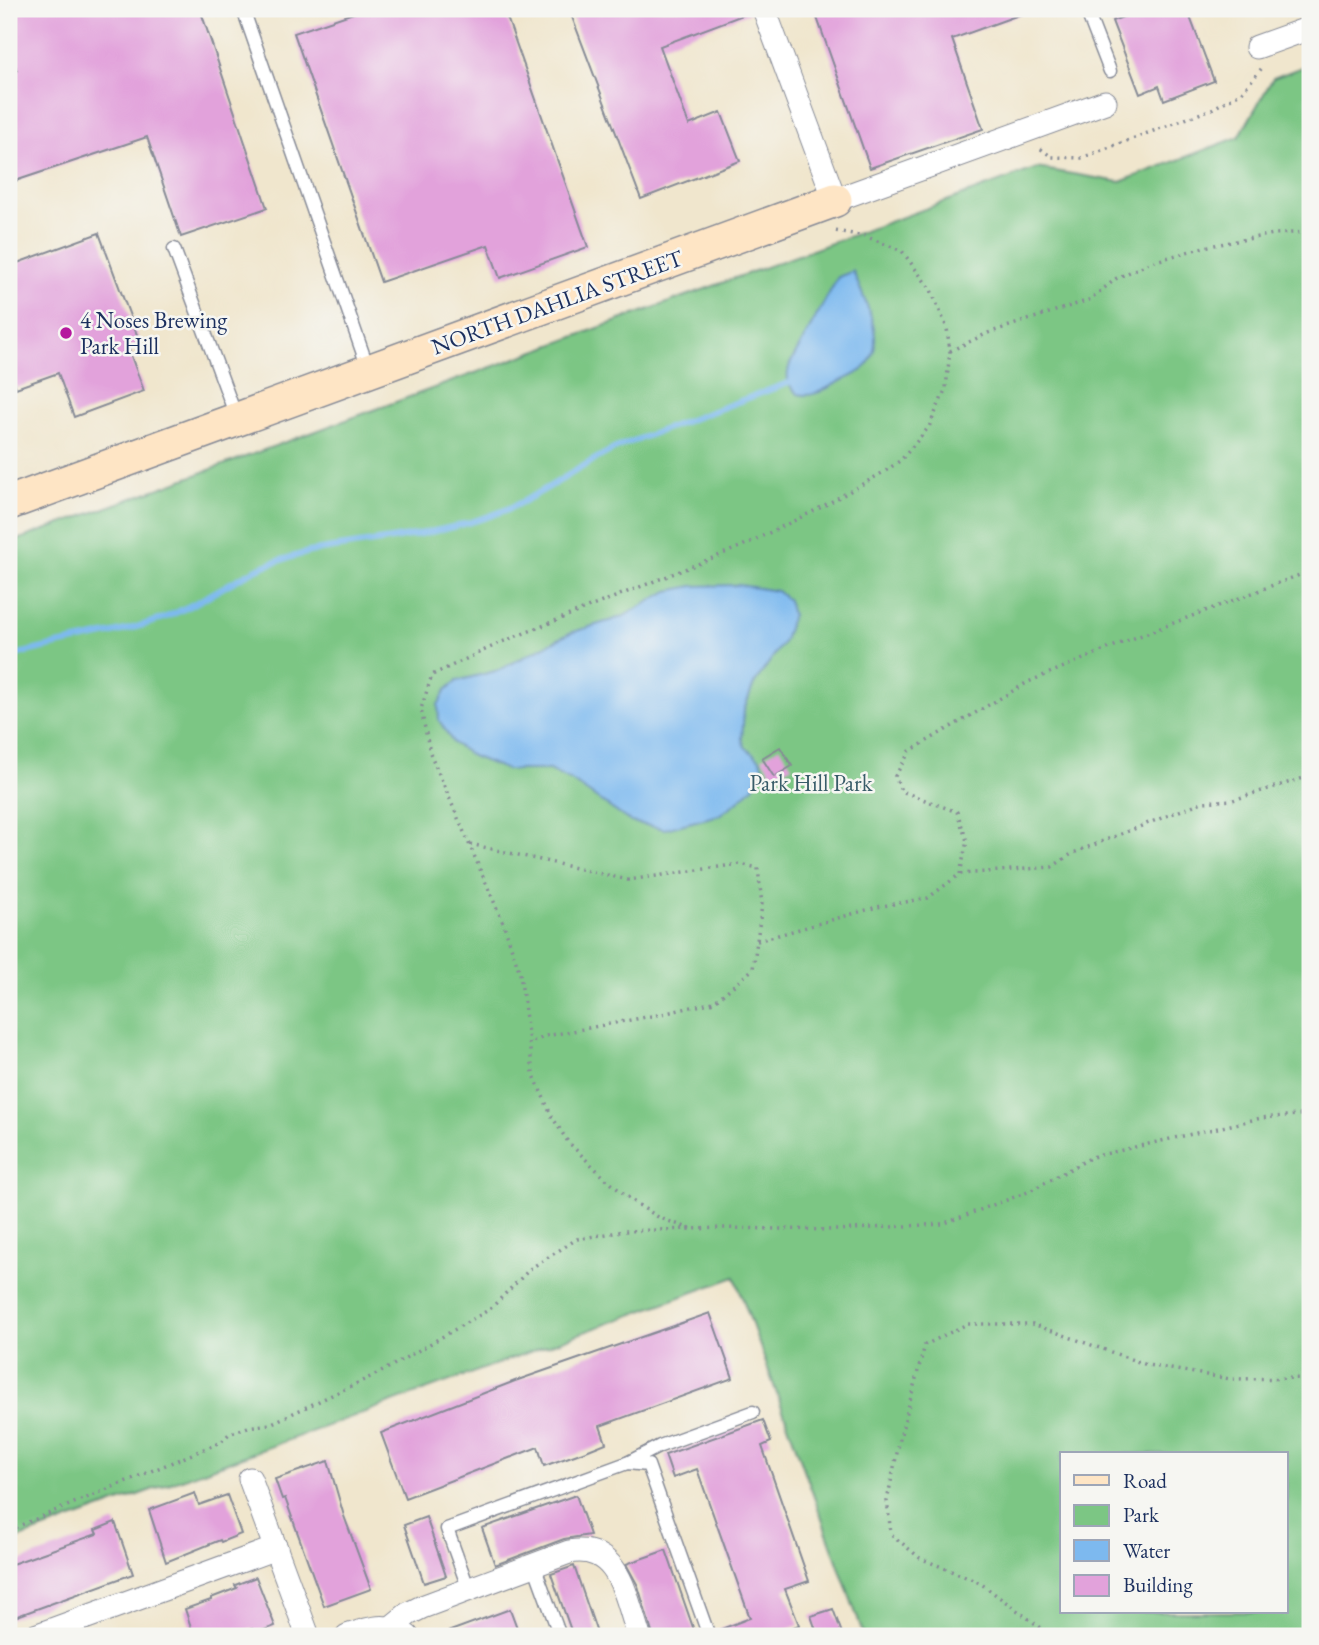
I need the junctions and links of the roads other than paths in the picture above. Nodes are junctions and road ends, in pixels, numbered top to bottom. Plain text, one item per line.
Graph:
1 (243, 9) edge
2 (764, 9) edge
3 (1086, 9) edge
4 (1301, 31) edge
5 (1257, 47) dead end
6 (1110, 71) dead end
7 (1105, 102) dead end
8 (835, 216) junction
9 (174, 249) dead end
10 (369, 371) junction
11 (237, 419) junction
12 (9, 503) edge
13 (753, 1412) dead end
14 (627, 1463) junction
15 (250, 1479) dead end
16 (276, 1548) junction
17 (534, 1565) junction
18 (469, 1590) junction
19 (399, 1632) edge
20 (35, 1636) edge
21 (308, 1636) edge
22 (347, 1636) edge
23 (560, 1636) edge
24 (639, 1636) edge
25 (709, 1636) edge

1 - 10 lane
2 - 8 street
3 - 6 lane
4 - 5 street
7 - 8 street, NORTH DAHLIA STREET
8 - 10 street, NORTH DAHLIA STREET
9 - 11 lane
10 - 11 street, NORTH DAHLIA STREET
11 - 12 street, NORTH DAHLIA STREET
13 - 14 lane
14 - 18 lane
14 - 25 lane
15 - 16 street
16 - 20 street
16 - 21 street
17 - 18 street
17 - 23 lane
17 - 24 street
18 - 19 street
19 - 22 street

